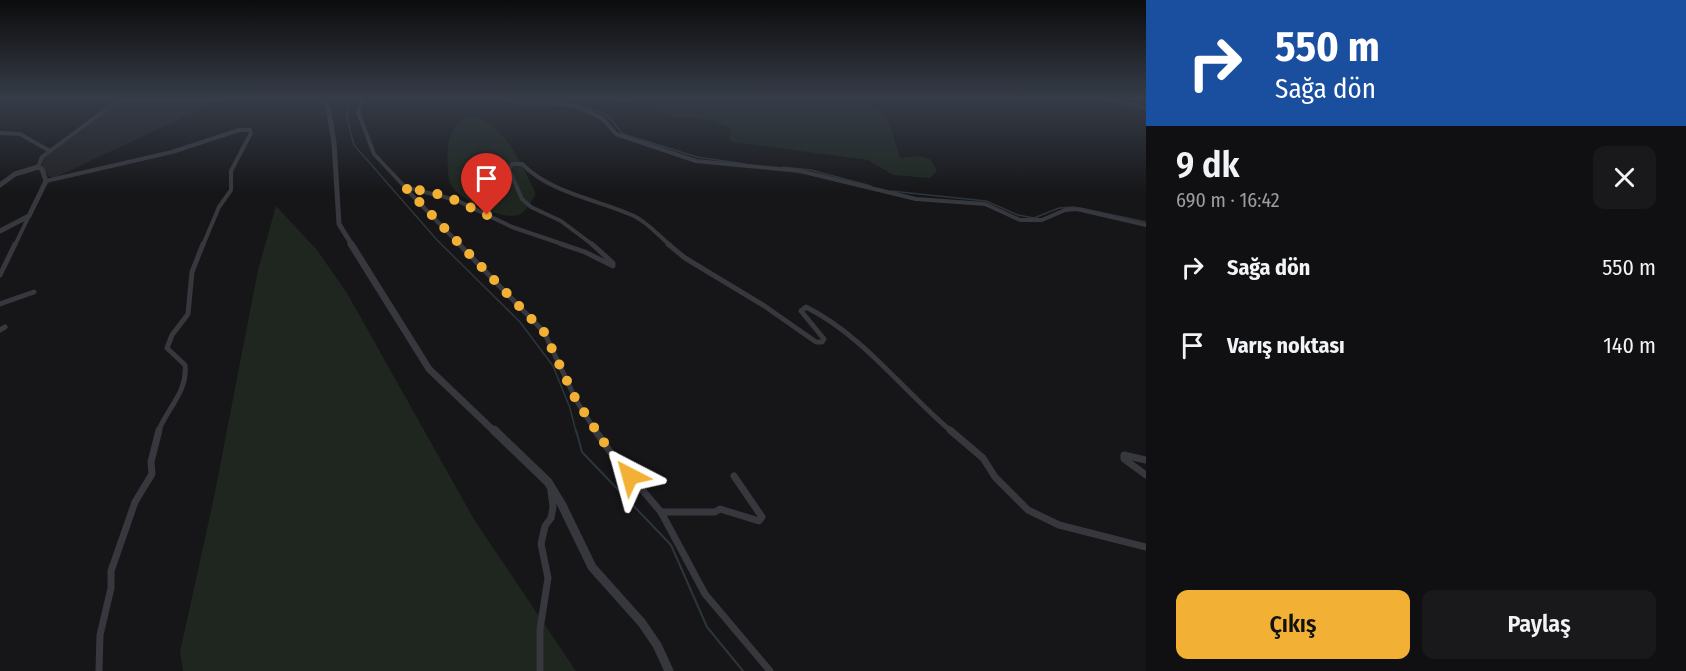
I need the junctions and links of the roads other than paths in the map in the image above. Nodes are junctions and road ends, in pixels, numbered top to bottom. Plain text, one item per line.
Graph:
1 (78, 130) edge
2 (238, 130) edge
3 (250, 130) edge
4 (332, 130) edge
5 (365, 130) edge
6 (611, 130) edge
7 (0, 133) edge
8 (50, 151) junction
9 (38, 167) junction
10 (0, 178) edge
11 (7, 179) junction
12 (46, 181) junction
13 (0, 185) edge
14 (405, 187) junction
15 (29, 216) junction
16 (1146, 225) edge
17 (0, 231) edge
18 (0, 275) edge
19 (34, 292) dead end
20 (0, 304) edge
21 (1146, 460) edge
22 (734, 476) dead end
23 (1146, 476) edge
24 (551, 487) junction
25 (661, 512) junction
26 (1146, 548) edge
27 (99, 671) edge
28 (540, 671) edge
29 (669, 671) edge
30 (770, 671) edge

1 - 8 street
2 - 12 street
3 - 27 street
4 - 24 street
5 - 14 street
6 - 16 street
7 - 8 street
8 - 9 street
9 - 11 street
9 - 12 street
10 - 11 street
11 - 13 street
12 - 15 street
14 - 25 street
14 - 26 street
15 - 17 street
15 - 18 street
19 - 20 street
21 - 23 street
22 - 25 street
24 - 28 street
24 - 29 street
25 - 30 street

